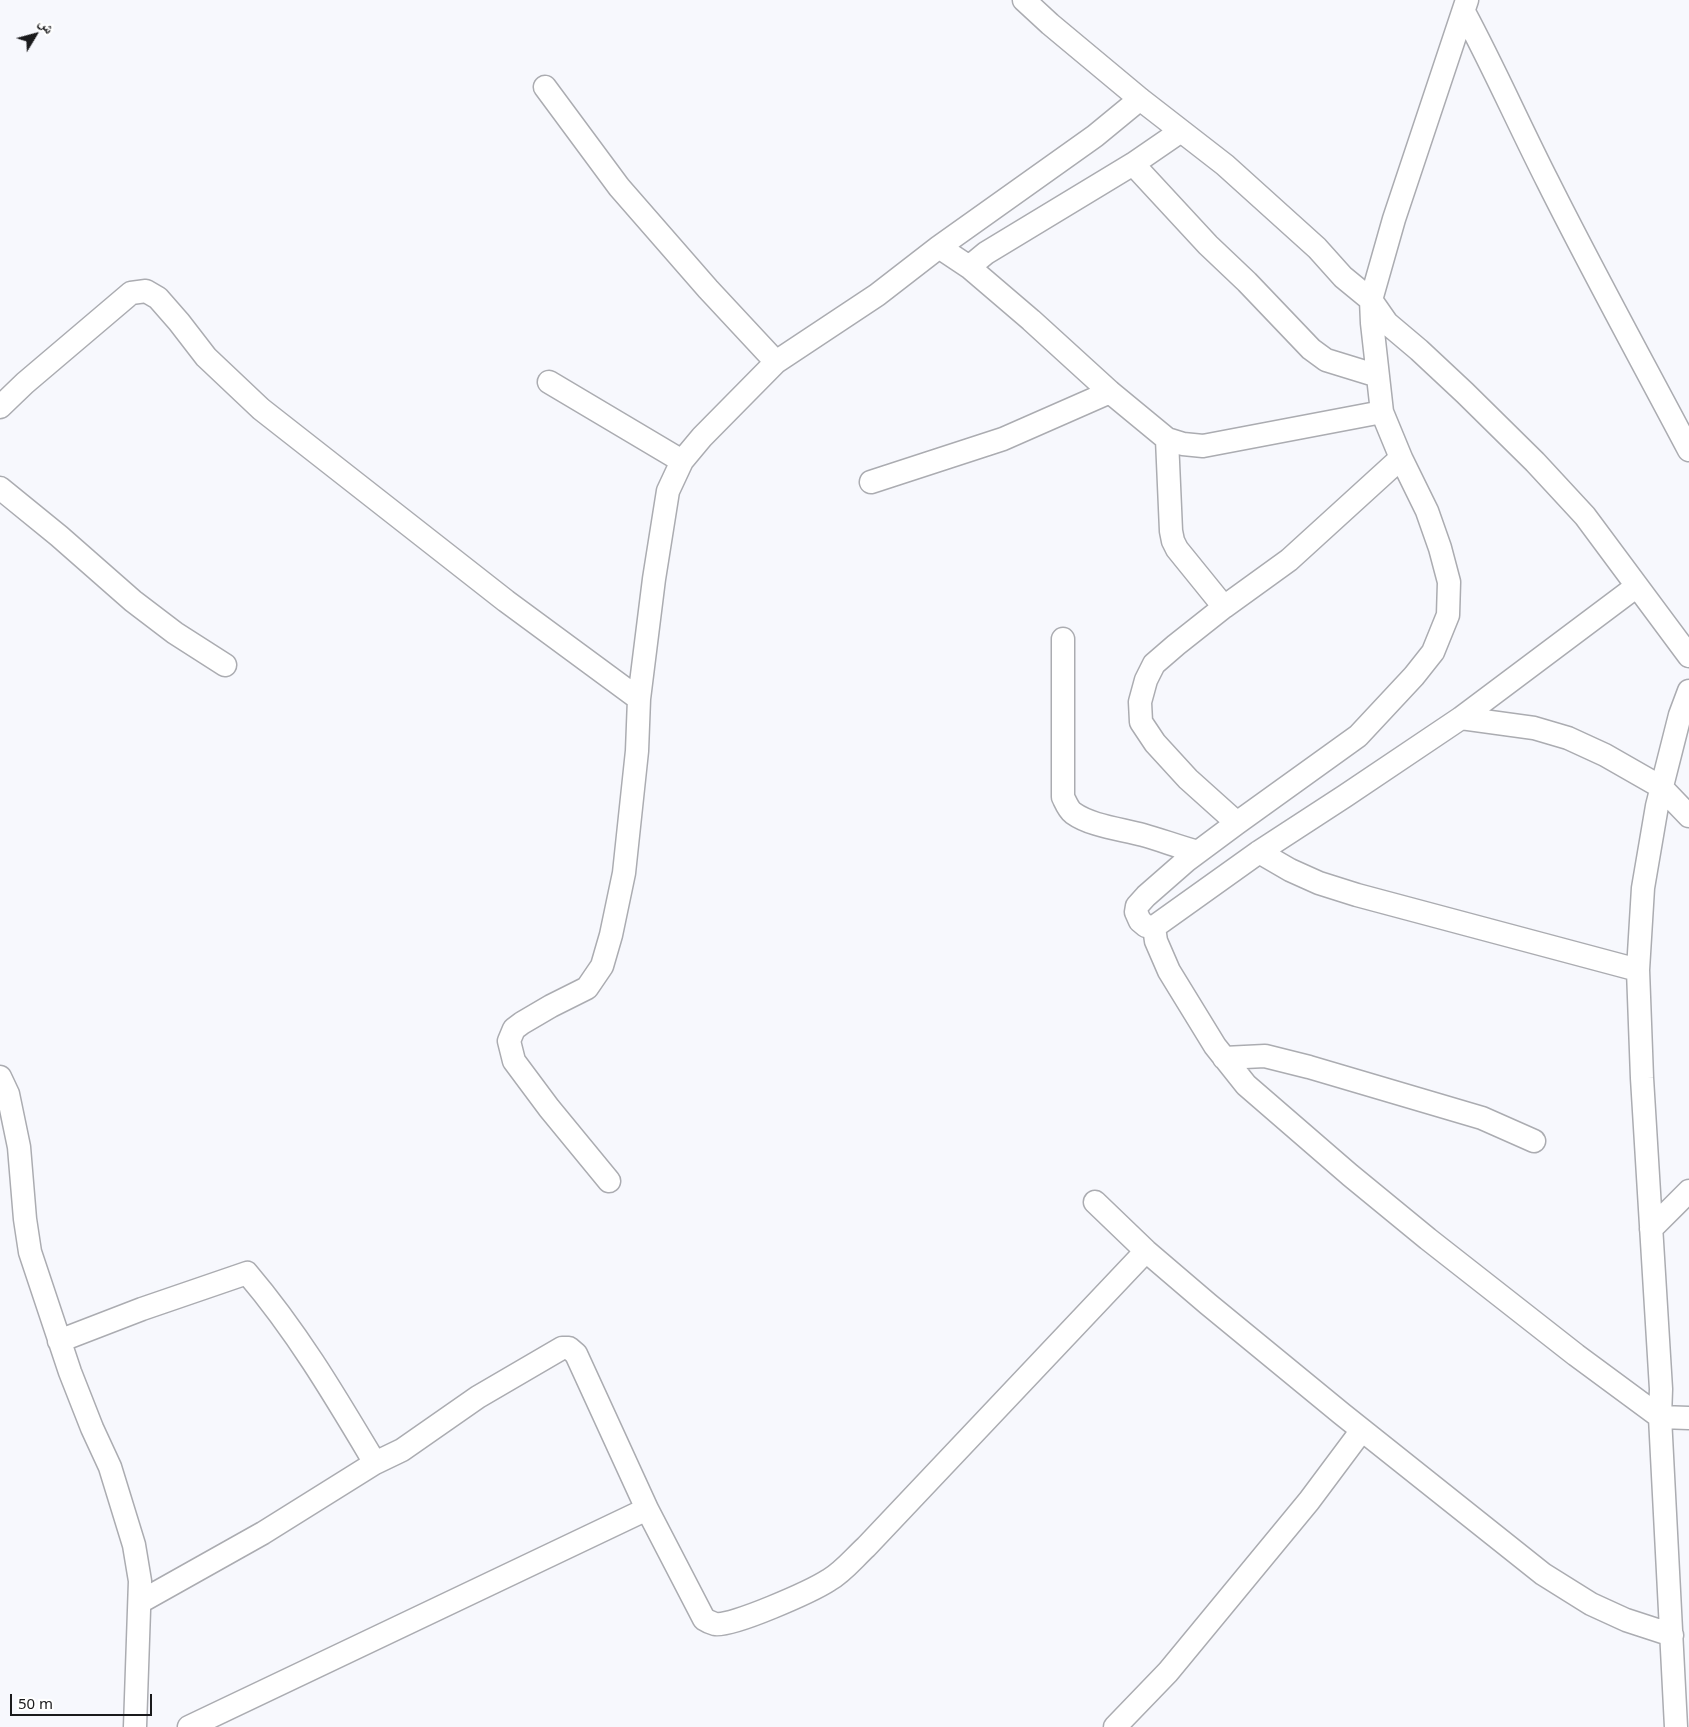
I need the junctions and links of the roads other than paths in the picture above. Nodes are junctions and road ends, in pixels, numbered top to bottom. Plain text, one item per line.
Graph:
1 (1024, 0) edge
2 (1466, 6) edge
3 (545, 87) dead end
4 (1140, 99) junction
5 (1180, 131) junction
6 (1133, 164) junction
7 (940, 247) junction
8 (969, 267) junction
9 (1371, 300) junction
10 (776, 362) junction
11 (1378, 376) junction
12 (549, 382) dead end
13 (1110, 392) junction
14 (0, 407) edge
15 (1382, 412) junction
16 (1167, 439) junction
17 (1689, 450) edge
18 (1401, 458) junction
19 (682, 461) junction
20 (871, 482) dead end
21 (0, 488) edge
22 (1637, 586) junction
23 (1224, 607) junction
24 (1063, 639) dead end
25 (1689, 656) edge
26 (225, 664) dead end
27 (1689, 690) edge
28 (638, 699) junction
29 (1460, 718) junction
30 (1661, 787) junction
31 (1689, 816) edge
32 (1237, 823) junction
33 (1198, 852) junction
34 (1259, 852) junction
35 (1154, 927) junction
36 (1638, 970) junction
37 (1224, 1058) junction
38 (0, 1077) edge
39 (1534, 1141) dead end
40 (609, 1181) dead end
41 (1689, 1191) edge
42 (1094, 1202) dead end
43 (1651, 1228) junction
44 (1146, 1252) junction
45 (59, 1341) junction
46 (1660, 1417) junction
47 (1689, 1418) edge
48 (1362, 1430) junction
49 (375, 1463) junction
50 (647, 1509) junction
51 (140, 1602) junction
52 (1672, 1636) junction
53 (135, 1727) edge
54 (189, 1727) edge
55 (1116, 1727) edge
56 (1676, 1727) edge

1 - 4 street
2 - 9 street
2 - 17 street
3 - 10 street
4 - 5 street
4 - 7 street
5 - 6 street
5 - 9 street
6 - 8 street
6 - 11 street
7 - 8 street
7 - 10 street
8 - 13 street
9 - 11 street
9 - 22 street
10 - 19 street
11 - 15 street
12 - 19 street
13 - 16 street
13 - 20 street
14 - 28 street
15 - 16 street
15 - 18 street
16 - 23 street
18 - 23 street
18 - 32 street
19 - 28 street
21 - 26 street
22 - 25 street
22 - 29 street
23 - 32 street
24 - 33 street
27 - 30 street
28 - 40 street
29 - 30 street
29 - 34 street
30 - 31 street
30 - 36 street
32 - 33 street
33 - 35 street
34 - 35 street
34 - 36 street
35 - 37 street
36 - 43 street
37 - 39 street
37 - 46 street
38 - 45 street
41 - 43 street
42 - 44 street
43 - 46 street
44 - 48 street
44 - 50 street
45 - 49 street
45 - 51 street
46 - 47 street
46 - 52 street
48 - 52 street
48 - 55 street
49 - 50 street
49 - 51 street
50 - 54 street
51 - 53 street
52 - 56 street

